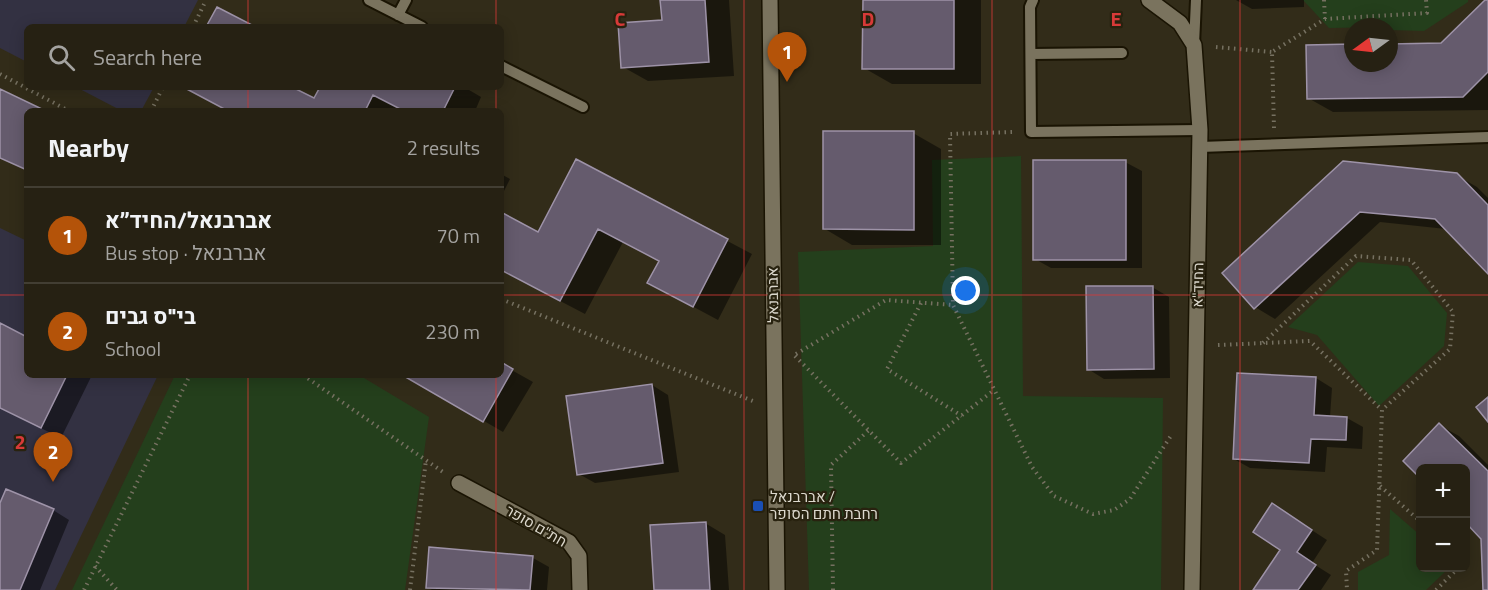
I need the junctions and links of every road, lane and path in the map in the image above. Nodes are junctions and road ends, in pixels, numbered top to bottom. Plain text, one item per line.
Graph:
1 (206, 0) edge
2 (369, 0) edge
3 (406, 0) edge
4 (770, 0) edge
5 (1033, 0) edge
6 (1149, 0) edge
7 (1196, 0) edge
8 (1324, 0) edge
9 (1426, 0) edge
10 (398, 15) junction
11 (1325, 19) junction
12 (194, 24) edge
13 (416, 24) edge
14 (1194, 45) junction
15 (1272, 52) junction
16 (1122, 53) dead end
17 (1030, 54) junction
18 (504, 67) edge
19 (0, 74) edge
20 (24, 87) edge
21 (30, 90) edge
22 (162, 90) edge
23 (584, 107) dead end
24 (63, 108) edge
25 (152, 108) edge
26 (1200, 130) junction
27 (1031, 132) junction
28 (1488, 137) edge
29 (1275, 145) junction
30 (1200, 147) junction
31 (504, 299) edge
32 (921, 303) junction
33 (953, 305) junction
34 (774, 335) junction
35 (1263, 343) junction
36 (1197, 346) junction
37 (794, 355) junction
38 (189, 378) edge
39 (307, 378) edge
40 (994, 390) junction
41 (1196, 398) junction
42 (775, 410) junction
43 (1382, 410) junction
44 (962, 416) junction
45 (869, 430) junction
46 (426, 460) junction
47 (459, 483) joint
48 (1380, 485) junction
49 (1417, 518) edge
50 (95, 566) junction
51 (1453, 572) edge
52 (84, 590) edge
53 (117, 590) edge
54 (410, 590) edge
55 (580, 590) edge
56 (777, 590) edge
57 (833, 590) edge
58 (1192, 590) edge
59 (1347, 590) edge
60 (1436, 590) edge

1 - 12 path
2 - 10 lane
3 - 10 lane
4 - 34 street, אברבנאל
5 - 17 lane
6 - 14 street
7 - 14 lane
8 - 11 path
9 - 11 path
10 - 13 lane
11 - 15 path
14 - 15 path
14 - 26 street, החיד"א
15 - 29 path
16 - 17 lane
17 - 27 lane
18 - 23 lane
19 - 20 path
21 - 24 path
22 - 25 path
26 - 27 lane
26 - 30 street, החיד"א
27 - 33 path
28 - 29 lane
29 - 30 lane
30 - 36 street, החיד"א
31 - 42 path
32 - 33 path
32 - 37 path
32 - 44 path
33 - 40 path
34 - 37 path
34 - 42 street, אברבנאל
35 - 36 path
35 - 43 path
35 - 43 path
36 - 41 street, החיד"א
37 - 45 path
38 - 50 path
39 - 46 path
40 - 41 path
40 - 44 path
41 - 58 street, החיד"א
42 - 56 street, אברבנאל
43 - 48 path
44 - 45 path
45 - 57 path
46 - 47 path
46 - 54 path
47 - 55 street, חת"ם סופר
48 - 49 path
48 - 59 path
50 - 52 path
50 - 53 path
51 - 60 path

